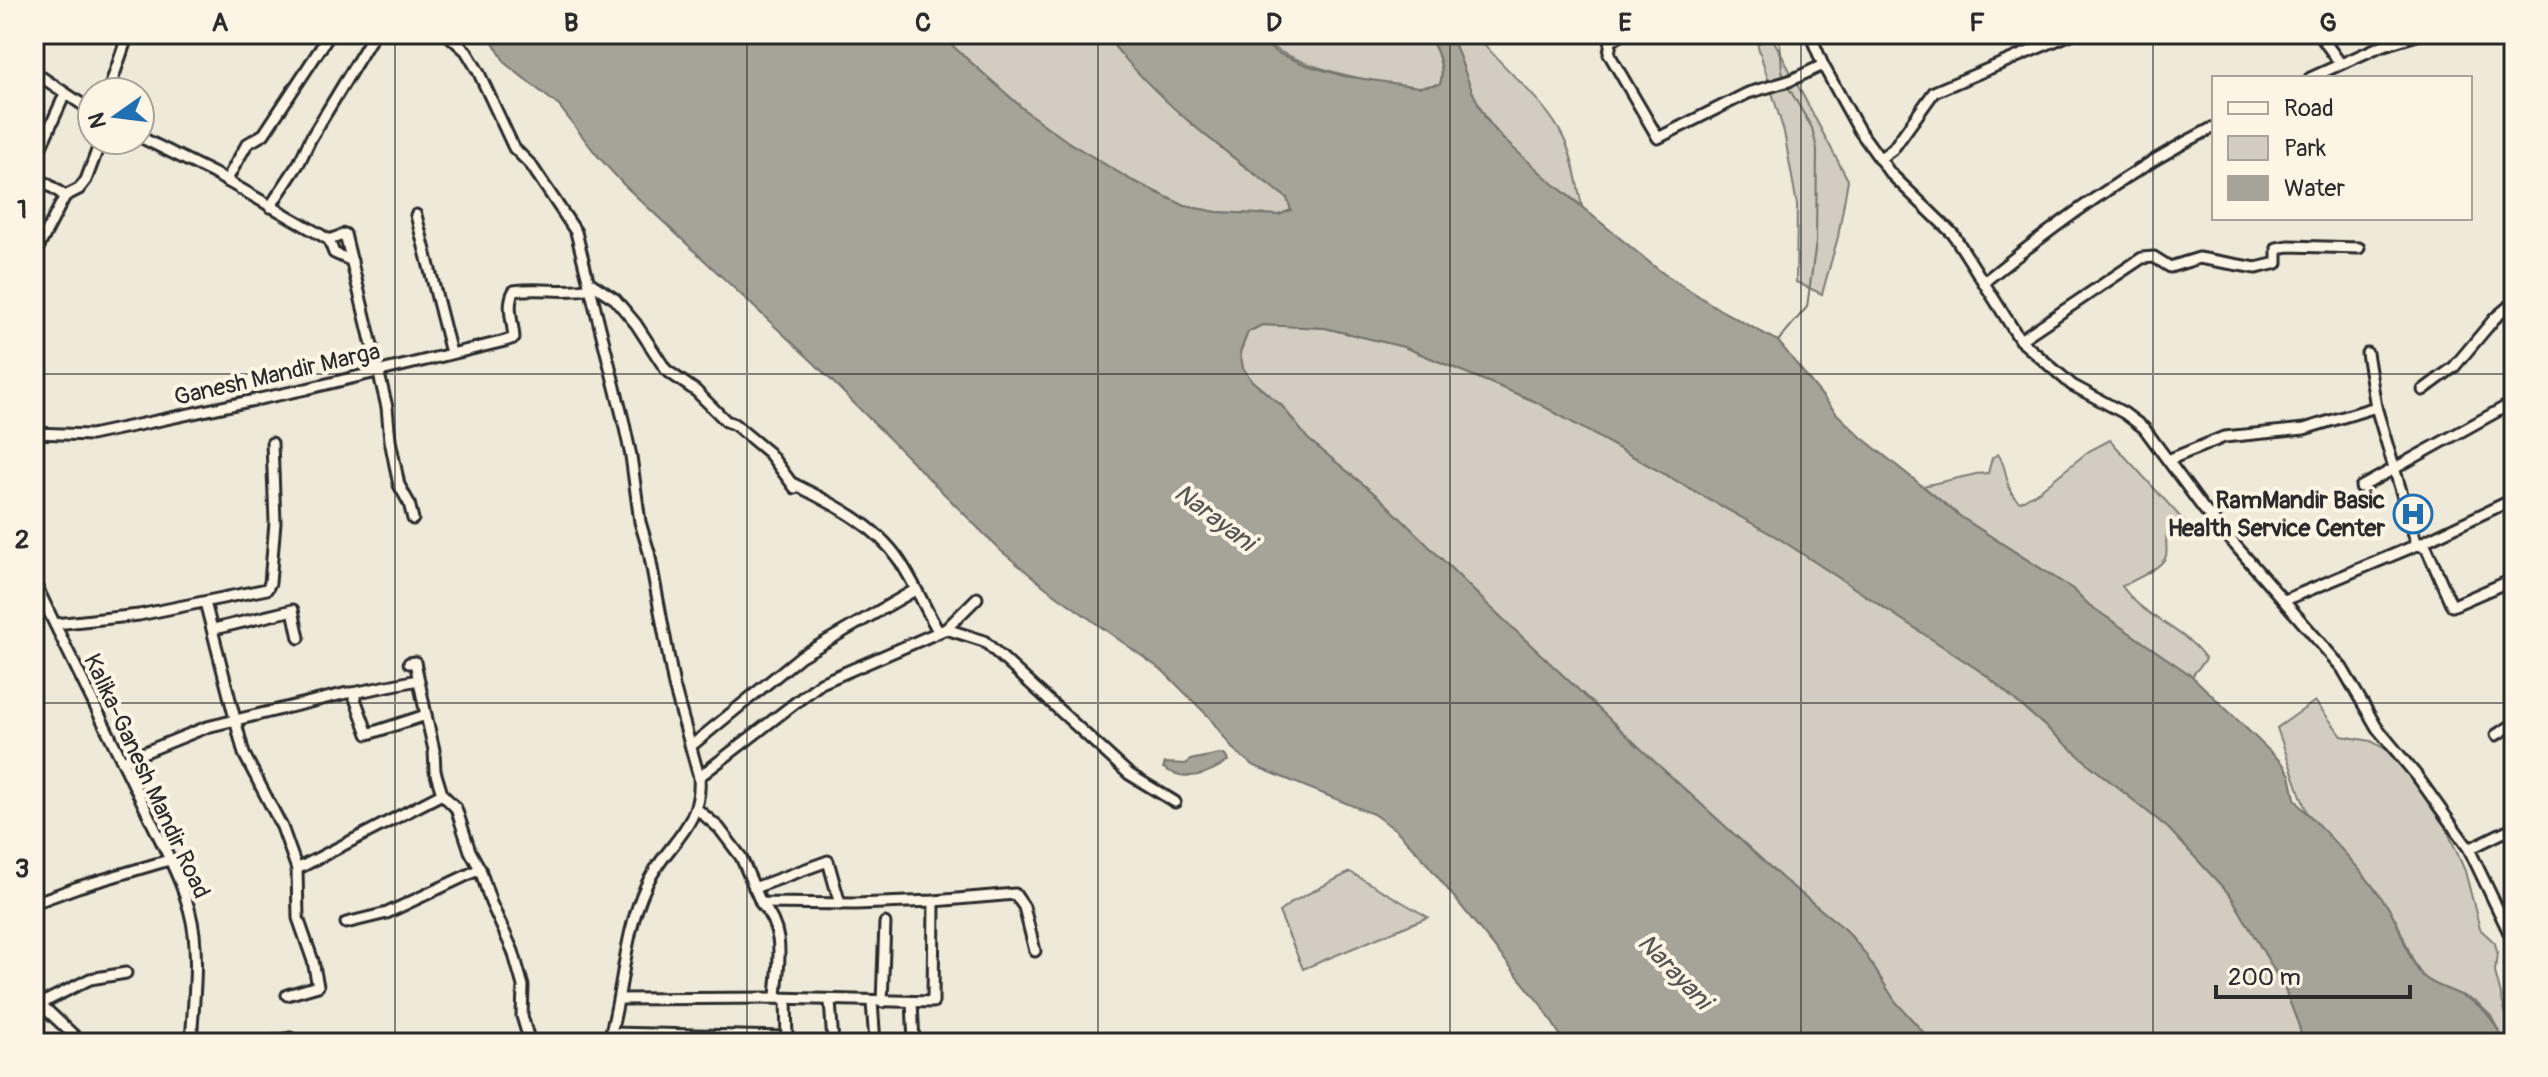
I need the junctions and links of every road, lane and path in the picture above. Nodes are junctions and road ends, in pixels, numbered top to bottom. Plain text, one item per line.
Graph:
1 (128, 34) edge
2 (330, 34) edge
3 (374, 34) edge
4 (447, 34) edge
5 (1623, 34) edge
6 (1810, 34) edge
7 (2071, 34) edge
8 (2319, 34) edge
9 (2420, 34) edge
10 (2340, 63) junction
11 (1823, 65) junction
12 (34, 72) edge
13 (114, 76) edge
14 (2314, 76) edge
15 (65, 94) junction
16 (76, 101) edge
17 (2212, 128) edge
18 (156, 145) edge
19 (95, 156) edge
20 (1879, 159) junction
21 (34, 173) edge
22 (226, 181) junction
23 (65, 196) junction
24 (270, 207) junction
25 (416, 215) dead end
26 (329, 240) junction
27 (2359, 248) dead end
28 (34, 256) edge
29 (352, 261) junction
30 (1984, 282) junction
31 (590, 285) junction
32 (2514, 302) edge
33 (2020, 340) junction
34 (451, 353) junction
35 (2367, 353) dead end
36 (378, 372) junction
37 (2423, 390) dead end
38 (2514, 402) edge
39 (2376, 407) junction
40 (34, 433) edge
41 (272, 443) dead end
42 (2168, 460) junction
43 (2394, 468) junction
44 (2361, 487) dead end
45 (2514, 499) edge
46 (413, 519) dead end
47 (2417, 545) junction
48 (2514, 579) edge
49 (34, 581) edge
50 (915, 590) junction
51 (977, 598) dead end
52 (2285, 600) junction
53 (205, 602) junction
54 (55, 624) junction
55 (214, 629) junction
56 (942, 630) junction
57 (299, 638) dead end
58 (409, 663) dead end
59 (418, 680) junction
60 (353, 693) junction
61 (426, 715) junction
62 (235, 718) junction
63 (2514, 724) edge
64 (2496, 735) dead end
65 (691, 746) junction
66 (123, 761) junction
67 (699, 777) junction
68 (442, 794) junction
69 (1175, 802) dead end
70 (697, 809) junction
71 (2514, 827) edge
72 (2469, 849) junction
73 (169, 860) junction
74 (297, 869) junction
75 (480, 869) junction
76 (754, 888) junction
77 (934, 901) junction
78 (34, 903) edge
79 (761, 903) junction
80 (840, 904) junction
81 (346, 923) dead end
82 (885, 923) dead end
83 (2514, 943) edge
84 (1035, 951) dead end
85 (126, 973) dead end
86 (287, 995) dead end
87 (781, 998) junction
88 (619, 999) junction
89 (37, 1001) edge
90 (830, 1001) junction
91 (877, 1002) junction
92 (912, 1002) junction
93 (290, 1038) dead end
94 (610, 1038) edge
95 (788, 1040) edge
96 (82, 1043) edge
97 (191, 1043) edge
98 (263, 1043) edge
99 (530, 1043) edge
100 (833, 1043) edge
101 (875, 1043) edge
102 (914, 1043) edge

1 - 13 street
2 - 22 street
3 - 24 street
4 - 31 street
5 - 11 street
6 - 11 street
7 - 20 street
8 - 10 street
9 - 10 street
10 - 14 street
11 - 20 street
12 - 15 street
15 - 16 street
15 - 21 street
17 - 30 street
18 - 22 street
19 - 23 street
20 - 30 street
21 - 23 street
22 - 24 street
23 - 28 street
24 - 26 street
25 - 34 street
26 - 29 street
26 - 29 street
27 - 33 street
29 - 36 street
30 - 33 street
31 - 34 street, Ganesh Mandir Marga
31 - 50 street
31 - 65 street
32 - 37 street
33 - 42 street
34 - 36 street, Ganesh Mandir Marga
35 - 39 street
36 - 40 street, Ganesh Mandir Marga
36 - 46 street
38 - 43 street
39 - 42 street
39 - 43 street
41 - 53 street
42 - 52 street
43 - 44 street
43 - 47 street
45 - 47 street
47 - 48 street
47 - 52 street
49 - 54 street, Kalika-Ganesh Mandir Road
50 - 56 street
50 - 65 street
51 - 56 street
52 - 72 street
53 - 54 street
53 - 55 street
54 - 66 street, Kalika-Ganesh Mandir Road
55 - 57 street
55 - 62 street
56 - 67 street
56 - 69 street
58 - 59 street
59 - 60 street
59 - 61 street
60 - 61 street
60 - 62 street
61 - 68 street
62 - 66 street
62 - 74 street
63 - 64 street
65 - 67 street
66 - 73 street, Kalika-Ganesh Mandir Road
67 - 70 street
68 - 74 street
68 - 75 street
70 - 76 street
70 - 88 street
71 - 72 street
72 - 83 street
73 - 78 street
73 - 97 street, Kalika-Ganesh Mandir Road
74 - 86 street
75 - 81 street
75 - 99 street
76 - 79 street
76 - 80 street
77 - 80 street
77 - 84 street
77 - 92 street
79 - 80 street
79 - 87 street
82 - 91 street
85 - 89 street
87 - 88 street
87 - 90 street
87 - 95 street
88 - 94 street
89 - 96 street
90 - 91 street
90 - 100 street
91 - 92 street
91 - 101 street
92 - 102 street
93 - 98 street
94 - 95 street

